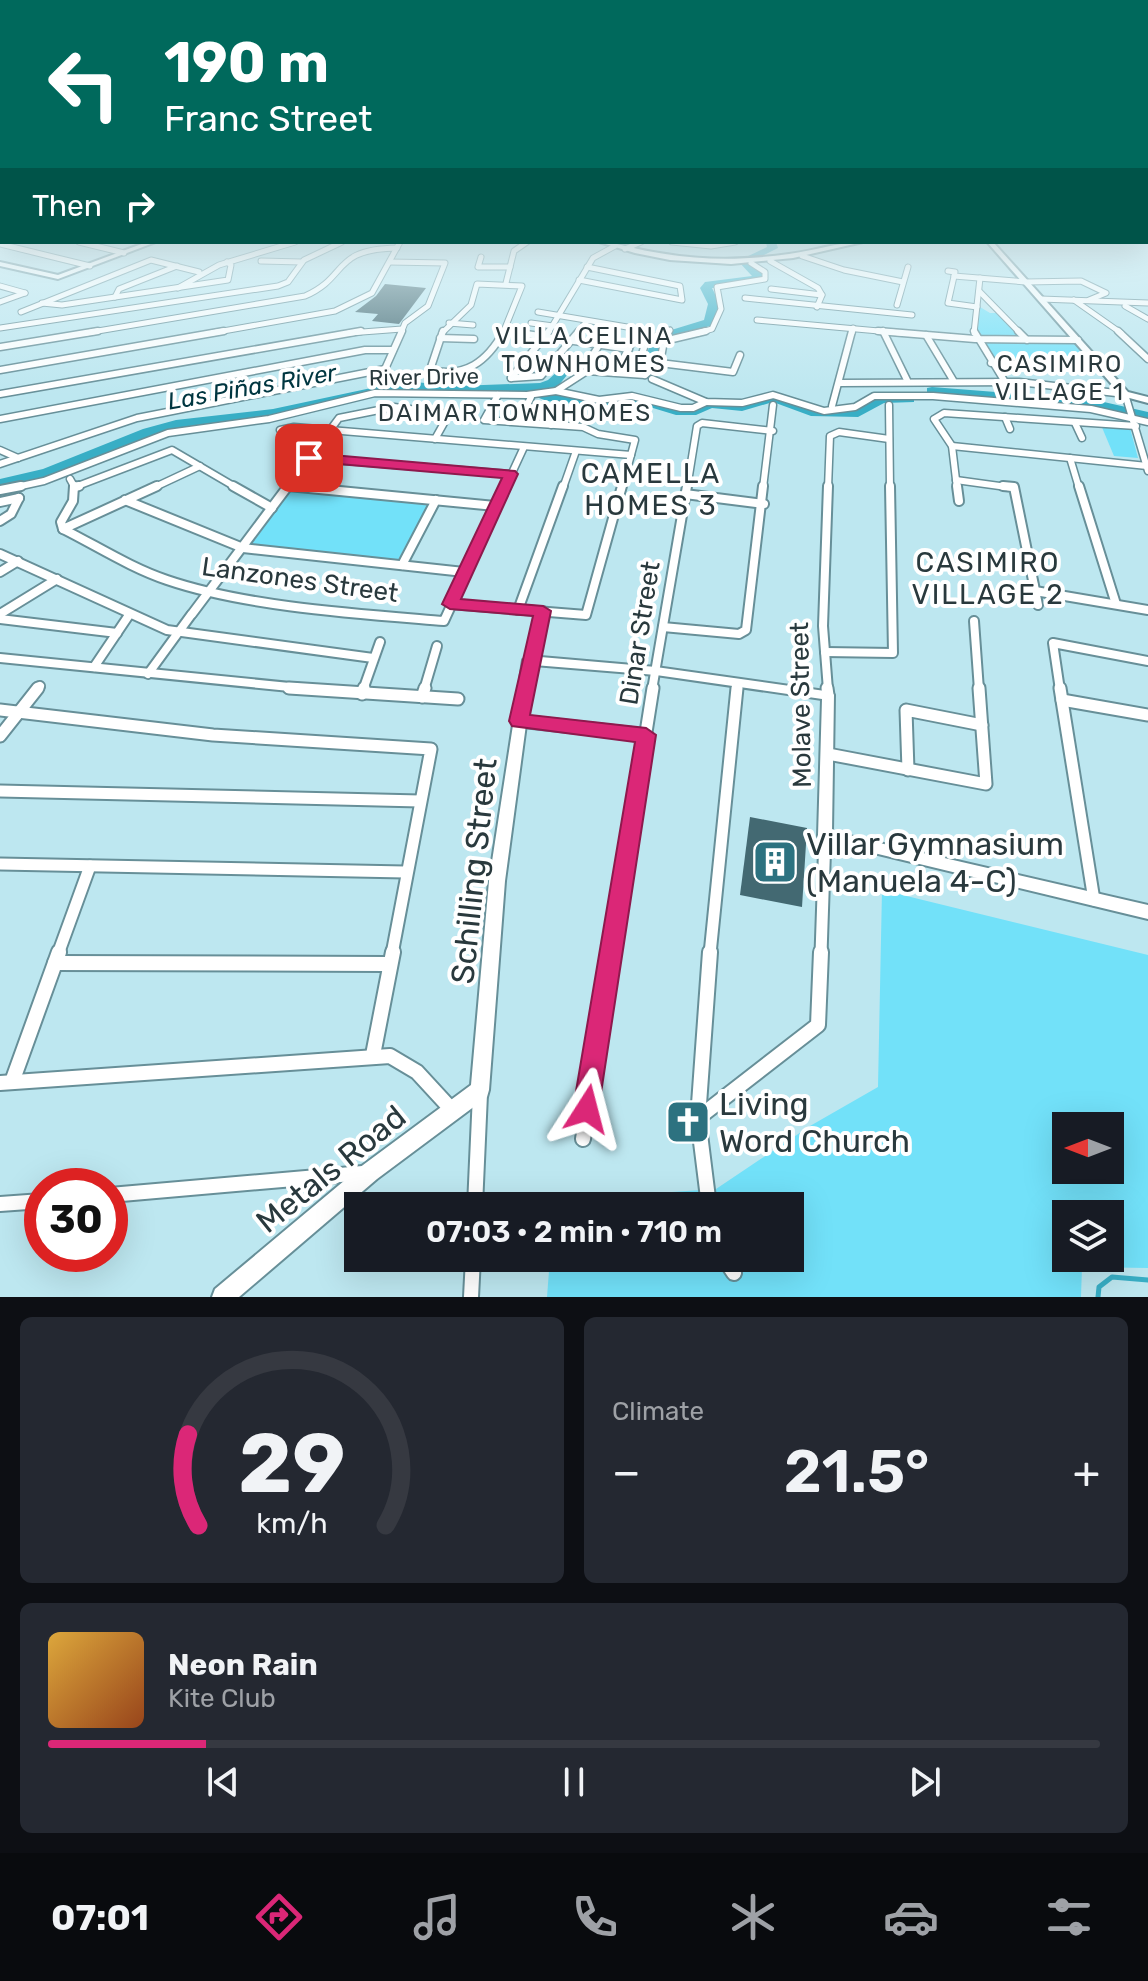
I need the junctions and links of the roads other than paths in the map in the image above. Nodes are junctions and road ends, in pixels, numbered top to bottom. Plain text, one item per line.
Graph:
1 (37, 274) edge
2 (67, 274) edge
3 (117, 274) edge
4 (158, 274) edge
5 (197, 274) edge
6 (229, 274) edge
7 (294, 274) edge
8 (332, 274) edge
9 (383, 274) edge
10 (441, 274) edge
11 (508, 274) edge
12 (583, 274) edge
13 (619, 274) edge
14 (765, 274) edge
15 (792, 274) edge
16 (861, 274) edge
17 (906, 274) edge
18 (1018, 274) edge
19 (954, 276) joint
20 (980, 278) junction
21 (579, 280) junction
22 (903, 282) junction
23 (1026, 282) junction
24 (506, 283) junction
25 (0, 286) edge
26 (178, 288) junction
27 (771, 289) dead end
28 (979, 291) junction
29 (822, 295) junction
30 (115, 297) junction
31 (745, 298) dead end
32 (1041, 299) junction
33 (1074, 300) junction
34 (1089, 300) junction
35 (0, 302) edge
36 (42, 303) junction
37 (1148, 303) edge
38 (897, 305) dead end
39 (1125, 306) junction
40 (817, 307) junction
41 (977, 307) junction
42 (21, 312) dead end
43 (538, 312) dead end
44 (912, 315) dead end
45 (559, 316) junction
46 (1148, 319) edge
47 (757, 320) dead end
48 (587, 321) junction
49 (449, 323) junction
50 (531, 323) dead end
51 (473, 325) dead end
52 (612, 325) junction
53 (553, 326) junction
54 (853, 328) junction
55 (1, 329) edge
56 (402, 329) junction
57 (670, 330) dead end
58 (883, 331) junction
59 (526, 334) dead end
60 (926, 335) junction
61 (545, 336) junction
62 (440, 338) junction
63 (474, 339) dead end
64 (571, 339) junction
65 (975, 339) junction
66 (1027, 340) junction
67 (1078, 340) junction
68 (601, 344) junction
69 (0, 347) edge
70 (629, 349) junction
71 (393, 350) junction
72 (740, 355) dead end
73 (1148, 359) edge
74 (589, 361) dead end
75 (660, 363) junction
76 (991, 363) junction
77 (620, 365) dead end
78 (1100, 367) junction
79 (0, 370) edge
80 (642, 371) junction
81 (652, 379) dead end
82 (907, 380) junction
83 (953, 380) junction
84 (1005, 382) junction
85 (840, 383) junction
86 (554, 392) junction
87 (0, 394) edge
88 (1125, 394) junction
89 (498, 395) dead end
90 (529, 396) junction
91 (1148, 400) edge
92 (706, 402) junction
93 (560, 405) dead end
94 (773, 405) dead end
95 (889, 405) dead end
96 (832, 406) dead end
97 (1005, 417) junction
98 (1134, 417) junction
99 (0, 419) edge
100 (519, 422) junction
101 (1148, 422) edge
102 (1075, 423) junction
103 (551, 425) junction
104 (1010, 429) dead end
105 (280, 430) dead end
106 (329, 431) junction
107 (773, 431) junction
108 (1082, 438) dead end
109 (435, 439) junction
110 (889, 439) junction
111 (952, 446) junction
112 (524, 447) junction
113 (0, 450) edge
114 (576, 451) junction
115 (631, 455) junction
116 (18, 458) junction
117 (309, 458) junction
118 (1070, 458) junction
119 (0, 464) edge
120 (1147, 465) edge
121 (200, 466) junction
122 (510, 474) junction
123 (956, 480) junction
124 (288, 486) junction
125 (0, 490) edge
126 (685, 494) junction
127 (125, 500) junction
128 (436, 500) junction
129 (959, 501) dead end
130 (0, 502) edge
131 (764, 504) junction
132 (495, 506) junction
133 (272, 508) junction
134 (0, 521) edge
135 (63, 529) junction
136 (243, 548) junction
137 (0, 554) edge
138 (18, 561) junction
139 (402, 565) junction
140 (0, 572) edge
141 (464, 572) junction
142 (57, 579) junction
143 (1035, 591) junction
144 (208, 592) junction
145 (450, 604) junction
146 (1116, 604) junction
147 (1038, 605) dead end
148 (518, 610) junction
149 (1148, 610) edge
150 (543, 611) junction
151 (129, 615) junction
152 (0, 616) edge
153 (974, 621) dead end
154 (663, 627) junction
155 (179, 632) junction
156 (117, 633) junction
157 (380, 642) dead end
158 (437, 646) dead end
159 (825, 652) junction
160 (0, 658) edge
161 (373, 658) junction
162 (529, 660) junction
163 (1148, 661) edge
164 (94, 667) junction
165 (656, 671) junction
166 (148, 674) junction
167 (737, 684) junction
168 (40, 686) dead end
169 (362, 694) junction
170 (828, 695) junction
171 (422, 697) junction
172 (458, 699) dead end
173 (1062, 700) junction
174 (0, 710) edge
175 (19, 712) junction
176 (1148, 715) edge
177 (519, 721) junction
178 (982, 725) junction
179 (646, 735) junction
180 (0, 736) edge
181 (828, 754) junction
182 (908, 770) junction
183 (0, 791) edge
184 (420, 801) junction
185 (825, 836) junction
186 (0, 864) edge
187 (90, 866) junction
188 (405, 872) junction
189 (1094, 900) junction
190 (1148, 912) edge
191 (55, 963) junction
192 (387, 964) junction
193 (373, 1055) junction
194 (6, 1083) edge
195 (480, 1090) junction
196 (452, 1110) junction
197 (698, 1118) junction
198 (583, 1139) dead end
199 (370, 1172) junction
200 (476, 1192) edge
201 (707, 1192) edge
202 (128, 1193) edge
203 (24, 1202) edge
204 (0, 1204) edge
205 (472, 1272) edge
206 (223, 1297) edge
207 (471, 1297) edge

1 - 2 street
3 - 36 street
4 - 30 street
5 - 26 street
6 - 26 street
7 - 55 street
8 - 69 street
9 - 79 street
10 - 56 street
11 - 24 street
12 - 21 street
13 - 21 street
14 - 75 street
15 - 29 street
16 - 22 street
17 - 22 street
18 - 23 street
19 - 20 street
19 - 41 street
20 - 23 street
20 - 28 street
21 - 45 street
22 - 38 street
23 - 32 street
23 - 34 street
24 - 49 street
24 - 62 street
25 - 35 street
26 - 30 street
27 - 29 street
28 - 41 street
28 - 66 street
29 - 40 street
30 - 36 street
31 - 40 street
32 - 33 street
32 - 67 street
33 - 34 street
33 - 73 street
34 - 39 street
36 - 42 street
37 - 39 street
39 - 46 street
40 - 44 street
41 - 65 street
43 - 45 street
45 - 48 street
45 - 53 street
47 - 54 street
48 - 52 street
48 - 64 street
49 - 51 street
49 - 62 street
50 - 53 street
52 - 68 street
52 - 70 street
53 - 61 street
54 - 58 street
54 - 85 street
56 - 71 street
56 - 87 street
57 - 80 street
58 - 60 street
58 - 82 street
59 - 61 street
60 - 65 street
60 - 83 street
61 - 64 street
61 - 64 street
62 - 63 street
64 - 68 street
65 - 66 street
65 - 76 street
66 - 67 street
67 - 78 street
68 - 70 street
68 - 74 street
70 - 77 street
71 - 99 street
71 - 116 street
72 - 75 street
75 - 80 street
76 - 78 street
76 - 84 street
78 - 88 street
80 - 86 street, River Drive
81 - 92 street
82 - 83 street
82 - 85 street
83 - 84 street
84 - 88 street
85 - 96 street
86 - 90 street, River Drive
86 - 92 street
88 - 91 street
88 - 98 street
89 - 100 street
90 - 100 street
90 - 125 street, River Drive
92 - 98 street
93 - 103 street
94 - 107 street
95 - 110 street
97 - 102 street
97 - 104 street
97 - 111 street
98 - 101 street
98 - 102 street
98 - 120 street
100 - 103 street
102 - 108 street
103 - 115 street
105 - 106 street
106 - 109 street
106 - 109 street
106 - 117 street
107 - 126 street, Dinar Street
107 - 131 street
109 - 112 street
110 - 159 street, Molave Street
110 - 159 street
111 - 118 street
111 - 123 street
112 - 114 street
112 - 122 street
113 - 116 street
114 - 115 street
114 - 148 street
115 - 150 street
116 - 119 street
117 - 122 street
117 - 124 street
118 - 120 street
118 - 146 street
121 - 127 street
121 - 133 street
121 - 135 street
122 - 132 street
123 - 129 street
123 - 143 street
124 - 128 street
124 - 133 street
126 - 131 street
126 - 154 street, Dinar Street
127 - 135 street
127 - 136 street
128 - 132 street
128 - 139 street
130 - 134 street
131 - 154 street
132 - 141 street
133 - 136 street
135 - 144 street, Lanzones Street
136 - 139 street
136 - 144 street
137 - 138 street
138 - 140 street
138 - 142 street
139 - 141 street
141 - 145 street
142 - 151 street
142 - 152 street
143 - 146 street
143 - 147 street
144 - 145 street, Lanzones Street
144 - 155 street
145 - 148 street
146 - 149 street
148 - 150 street
150 - 162 street, Schilling Street
151 - 155 street
151 - 156 street
152 - 156 street
153 - 178 street
154 - 165 street, Dinar Street
155 - 161 street
155 - 166 street
156 - 164 street
157 - 161 street
158 - 171 street
159 - 170 street, Molave Street
160 - 164 street
161 - 169 street
162 - 165 street
162 - 177 street, Schilling Street
163 - 173 street
164 - 166 street
165 - 167 street
165 - 179 street, Dinar Street
166 - 169 street
167 - 170 street
167 - 197 street
168 - 175 street
169 - 171 street
170 - 181 street, Molave Street
171 - 172 street
173 - 176 street
173 - 189 street
174 - 175 street
175 - 180 street
175 - 184 street
177 - 179 street
177 - 195 street, Schilling Street
178 - 182 street
178 - 182 street
179 - 198 street, Dinar Street
181 - 182 street
181 - 185 street, Molave Street
183 - 184 street
184 - 188 street
185 - 189 street
185 - 197 street, Molave Street
186 - 187 street
187 - 188 street
187 - 191 street
188 - 192 street
189 - 190 street
191 - 192 street
191 - 194 street
192 - 193 street
193 - 194 street
193 - 196 street
195 - 196 street, Metals Road
195 - 200 street
196 - 199 street, Metals Road
197 - 201 street
199 - 202 street
199 - 206 street, Metals Road
203 - 204 street
205 - 207 street

